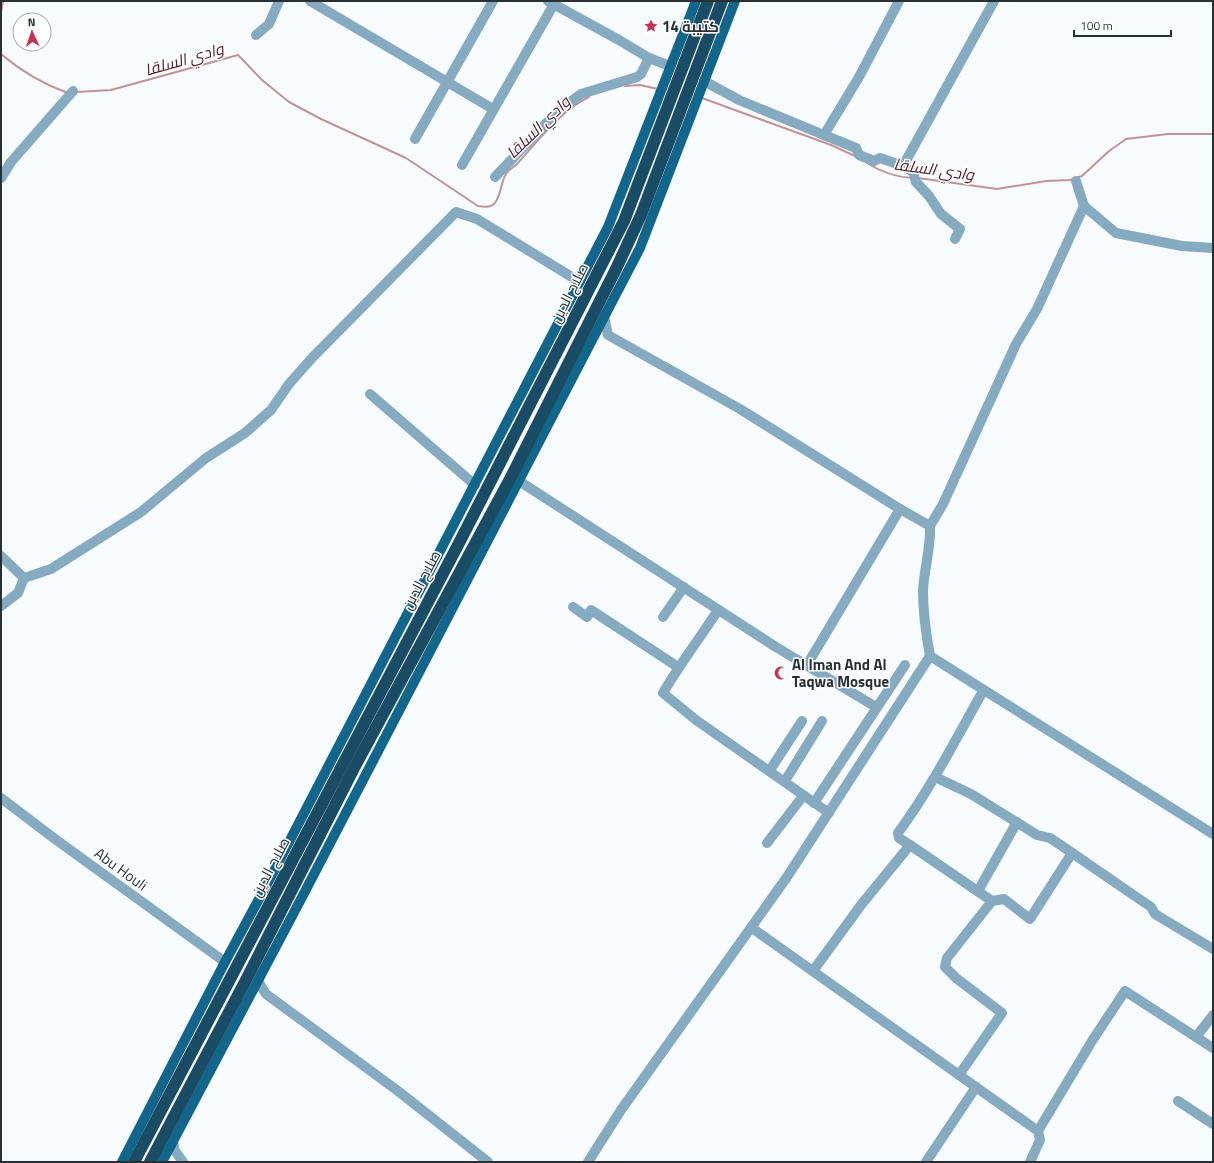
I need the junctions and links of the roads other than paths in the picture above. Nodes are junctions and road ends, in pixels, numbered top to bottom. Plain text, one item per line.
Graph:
1 (279, 1) edge
2 (310, 1) edge
3 (493, 1) edge
4 (696, 1) edge
5 (708, 1) edge
6 (735, 1) edge
7 (899, 1) edge
8 (994, 1) edge
9 (721, 2) edge
10 (551, 3) edge
11 (256, 35) dead end
12 (649, 58) junction
13 (673, 69) junction
14 (704, 81) junction
15 (448, 82) junction
16 (73, 91) dead end
17 (663, 100) junction
18 (493, 109) junction
19 (824, 135) junction
20 (416, 139) dead end
21 (462, 165) dead end
22 (903, 166) junction
23 (495, 176) dead end
24 (1, 178) edge
25 (1076, 181) dead end
26 (1084, 206) junction
27 (955, 239) dead end
28 (1213, 248) edge
29 (580, 282) junction
30 (604, 316) junction
31 (608, 335) junction
32 (590, 345) junction
33 (370, 394) dead end
34 (519, 481) junction
35 (475, 485) junction
36 (900, 509) junction
37 (930, 526) junction
38 (1, 556) edge
39 (24, 578) junction
40 (684, 587) junction
41 (1, 606) edge
42 (573, 607) dead end
43 (718, 610) junction
44 (663, 617) dead end
45 (930, 656) junction
46 (807, 665) junction
47 (904, 665) dead end
48 (678, 667) junction
49 (391, 672) junction
50 (399, 685) junction
51 (983, 691) junction
52 (876, 708) junction
53 (802, 721) dead end
54 (822, 721) dead end
55 (770, 770) junction
56 (935, 777) junction
57 (785, 781) junction
58 (328, 790) junction
59 (803, 796) junction
60 (340, 797) junction
61 (1, 798) edge
62 (814, 803) junction
63 (829, 813) junction
64 (1017, 822) junction
65 (1213, 834) edge
66 (767, 843) dead end
67 (910, 845) junction
68 (1072, 853) junction
69 (978, 891) junction
70 (992, 901) junction
71 (752, 928) junction
72 (1213, 949) edge
73 (225, 962) junction
74 (813, 971) junction
75 (258, 981) junction
76 (270, 997) junction
77 (247, 1000) junction
78 (1213, 1015) edge
79 (1196, 1037) junction
80 (1213, 1048) edge
81 (959, 1075) junction
82 (976, 1087) junction
83 (1178, 1101) dead end
84 (1213, 1124) edge
85 (1038, 1131) junction
86 (172, 1142) junction
87 (122, 1162) edge
88 (134, 1162) edge
89 (150, 1162) edge
90 (162, 1162) edge
91 (183, 1162) edge
92 (488, 1162) edge
93 (588, 1162) edge
94 (926, 1162) edge
95 (1030, 1162) edge

1 - 11 street
2 - 15 street
3 - 15 street
4 - 13 main road
5 - 13 highway, صلاح الدين
6 - 14 main road
7 - 19 street
8 - 22 street
9 - 50 highway, صلاح الدين
10 - 12 street
10 - 18 street
12 - 13 street
12 - 23 street
13 - 17 highway, صلاح الدين
14 - 19 street
14 - 30 main road
15 - 18 street
15 - 20 street
16 - 24 street
17 - 29 main road
17 - 49 highway, صلاح الدين
18 - 21 street
19 - 22 street
22 - 27 street
25 - 26 street
26 - 28 street
26 - 37 street
29 - 35 main road
29 - 39 street
30 - 31 street
30 - 32 main road
31 - 32 street
31 - 36 street
32 - 34 main road
33 - 35 street
34 - 40 street
34 - 75 main road
35 - 73 main road
36 - 37 street
36 - 46 street
37 - 45 street
38 - 39 street
39 - 41 street
40 - 43 street
40 - 44 street
42 - 48 street
43 - 46 street
43 - 48 street
45 - 51 street
45 - 63 street
46 - 52 street
47 - 52 street
48 - 55 street
49 - 50 highway
49 - 58 highway, صلاح الدين
50 - 60 highway, صلاح الدين
51 - 56 street
51 - 65 street
52 - 62 street
53 - 55 street
54 - 57 street
55 - 57 street
56 - 64 street
56 - 67 street
57 - 59 street
58 - 60 highway
58 - 88 highway, صلاح الدين
59 - 62 street
59 - 66 street
60 - 89 highway, صلاح الدين
61 - 73 street, Abu Houli
62 - 63 street
63 - 71 street
64 - 68 street
64 - 69 street
67 - 69 street
67 - 74 street
68 - 70 street
68 - 72 street
69 - 70 street
70 - 81 street
71 - 74 street
71 - 93 street
73 - 87 main road
74 - 81 street
75 - 76 street
75 - 77 main road
76 - 77 street
76 - 92 street
77 - 86 main road
78 - 79 street
79 - 80 street
79 - 85 street
81 - 82 street
82 - 85 street
82 - 94 street
83 - 84 street
85 - 95 street
86 - 90 main road
86 - 91 street

